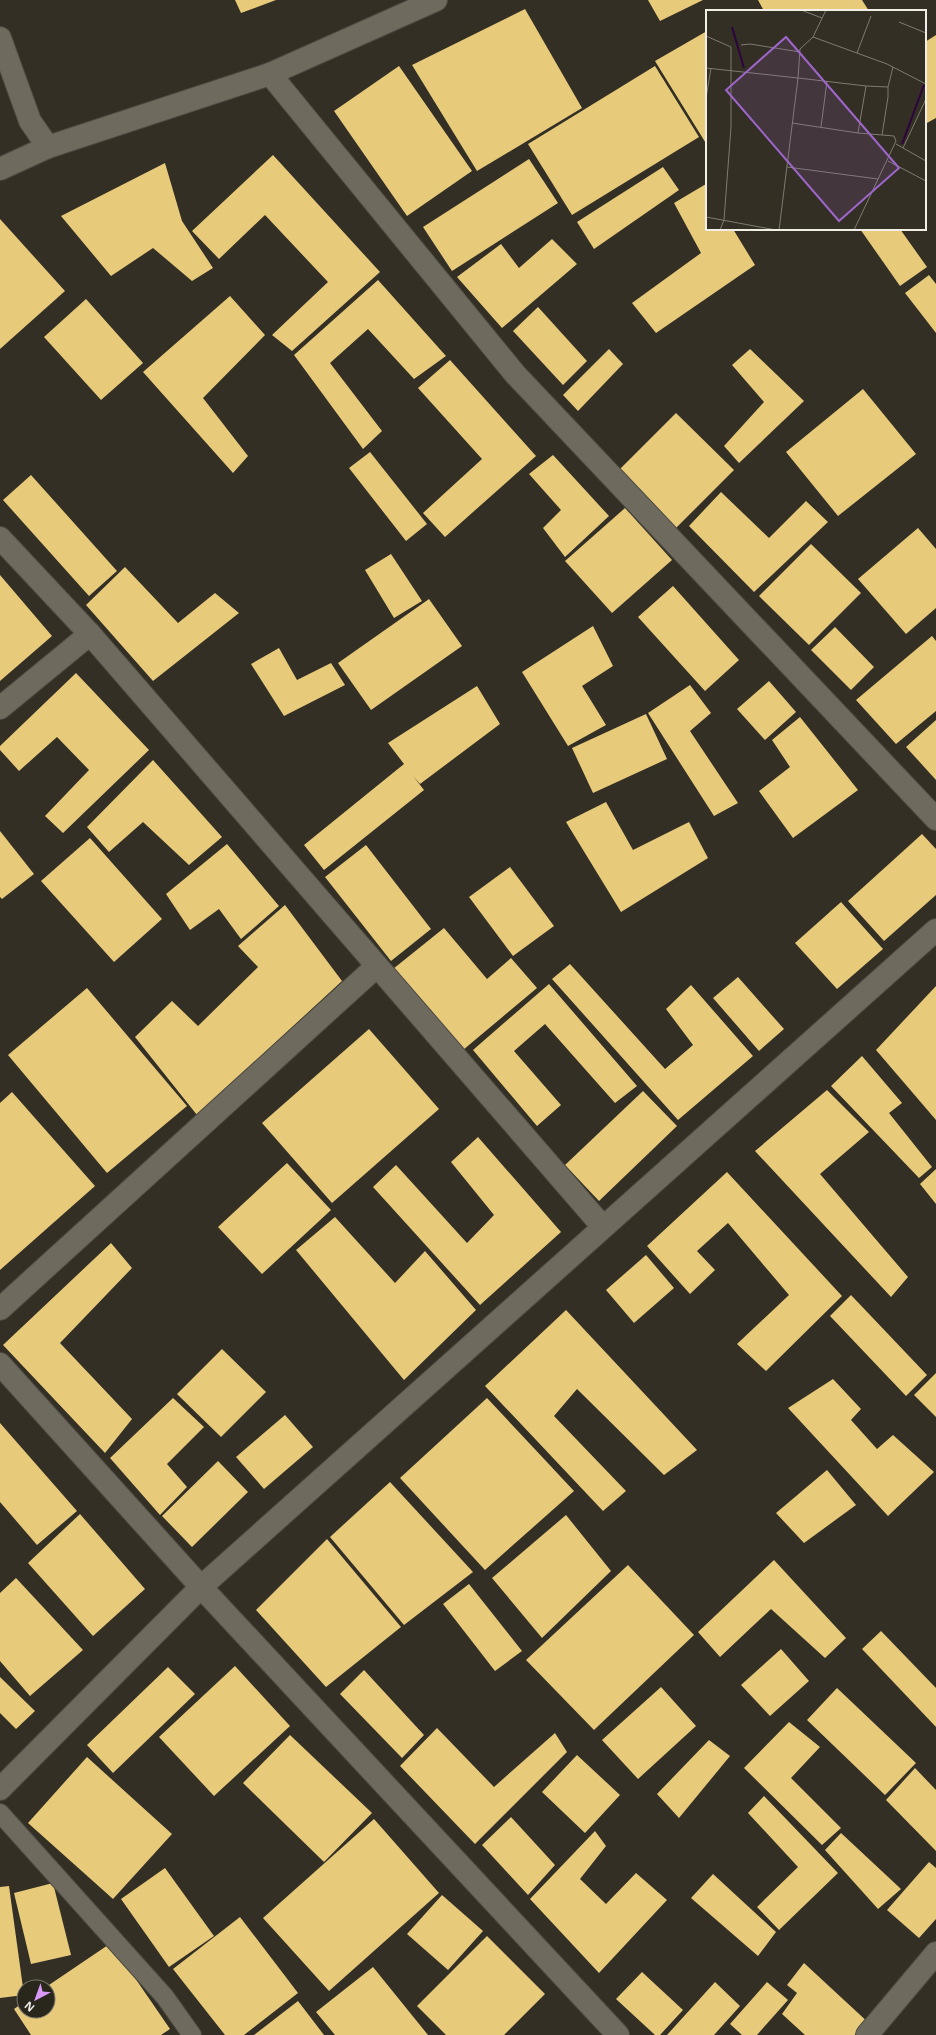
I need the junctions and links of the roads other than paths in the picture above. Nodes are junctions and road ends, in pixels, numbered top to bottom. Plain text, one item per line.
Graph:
1 (436, 0) edge
2 (0, 38) edge
3 (270, 74) junction
4 (48, 147) junction
5 (0, 169) edge
6 (0, 538) edge
7 (90, 634) junction
8 (0, 708) edge
9 (936, 819) edge
10 (936, 930) edge
11 (377, 966) junction
12 (603, 1227) junction
13 (0, 1309) edge
14 (0, 1364) edge
15 (201, 1586) junction
16 (0, 1789) edge
17 (0, 1813) edge
18 (936, 1953) edge
19 (192, 2035) edge
20 (618, 2035) edge
21 (867, 2035) edge

1 - 3 street
2 - 4 street
3 - 4 street
3 - 9 street
4 - 5 street
6 - 7 street
7 - 8 street
7 - 11 street
10 - 12 street
11 - 12 street
11 - 13 street
12 - 15 street
14 - 15 street
15 - 16 street
15 - 20 street
17 - 19 lane
18 - 21 street

